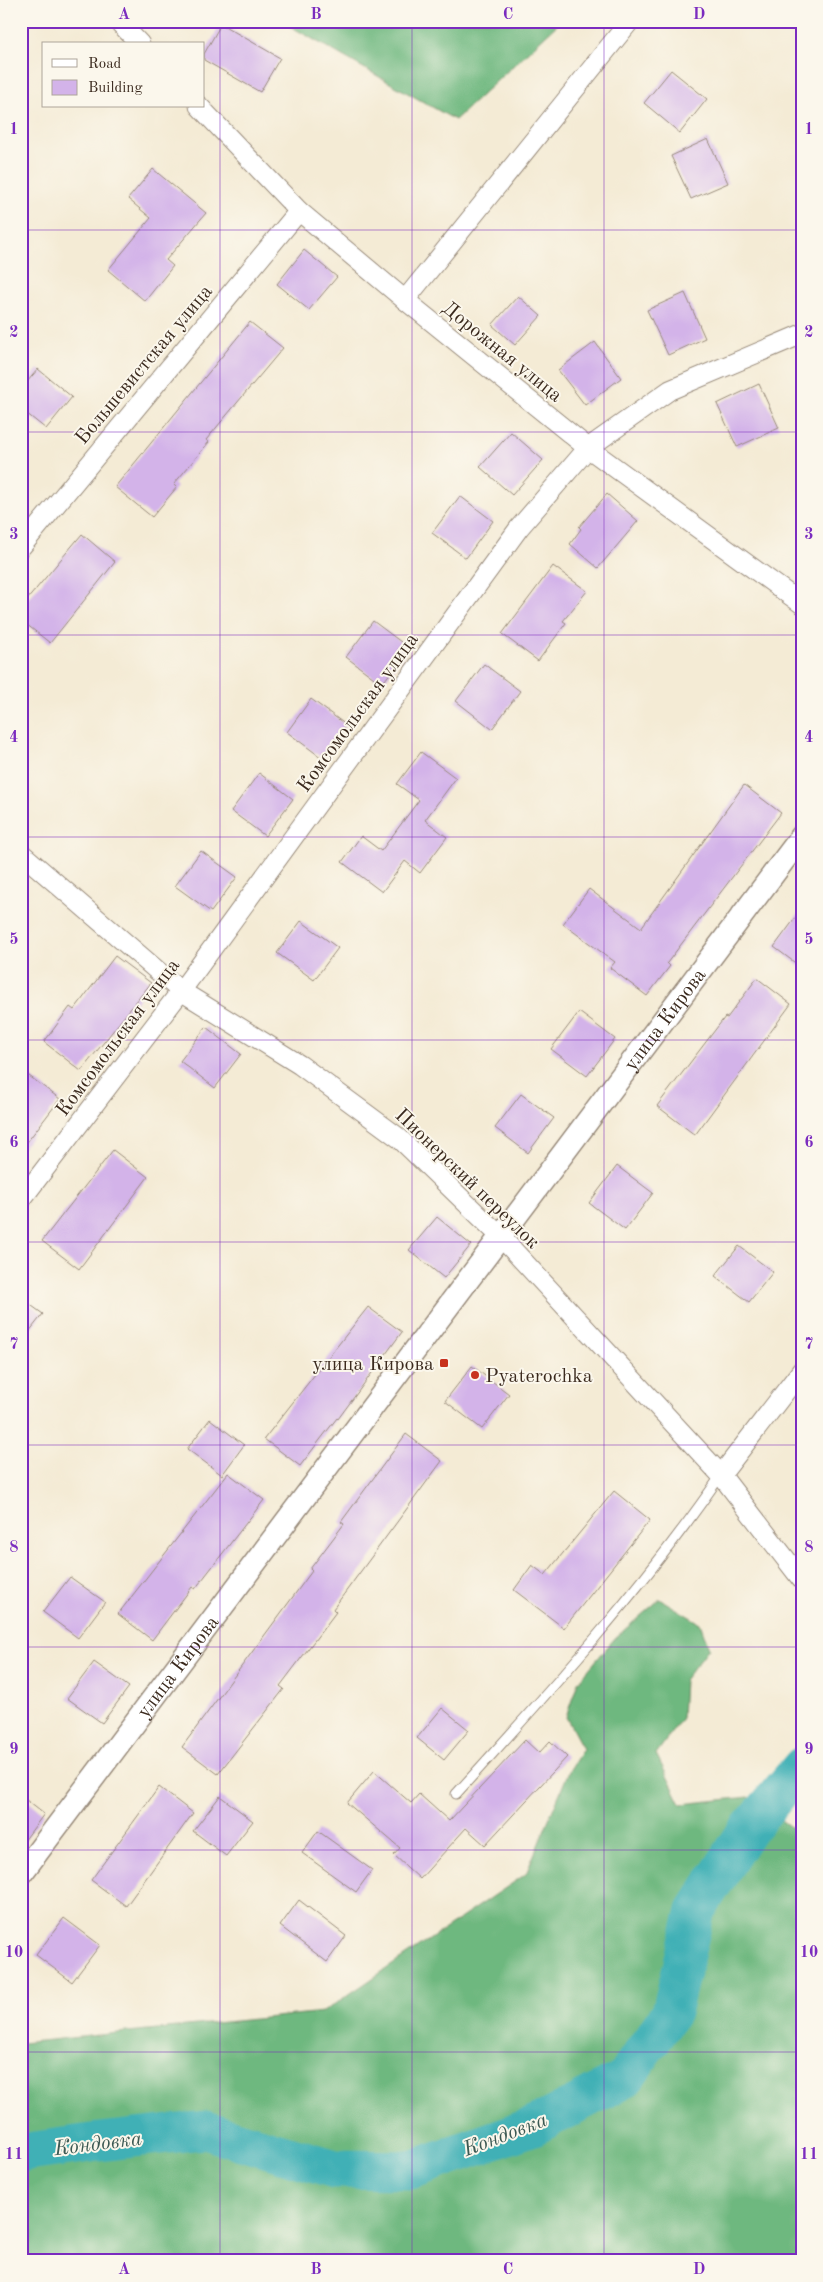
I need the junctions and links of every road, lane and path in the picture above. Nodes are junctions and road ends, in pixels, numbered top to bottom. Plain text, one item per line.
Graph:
1 (118, 21) edge
2 (630, 21) edge
3 (138, 42) edge
4 (201, 108) edge
5 (299, 211) junction
6 (405, 300) junction
7 (802, 334) edge
8 (588, 448) junction
9 (21, 546) edge
10 (802, 604) edge
11 (802, 836) edge
12 (21, 853) edge
13 (181, 991) junction
14 (21, 1200) edge
15 (500, 1236) junction
16 (802, 1370) edge
17 (721, 1475) junction
18 (800, 1574) edge
19 (456, 1794) dead end
20 (21, 1874) edge

1 - 3 street
2 - 6 street
4 - 5 street, Дорожная улица
5 - 6 street, Дорожная улица
5 - 9 street, Большевистская улица
6 - 8 street, Дорожная улица
7 - 8 street, Комсомольская улица
8 - 10 street, Дорожная улица
8 - 13 street, Комсомольская улица
11 - 15 street, улица Кирова
12 - 13 street, Пионерский переулок
13 - 14 street, Комсомольская улица
13 - 15 street, Пионерский переулок
15 - 17 street, Пионерский переулок
15 - 20 street, улица Кирова
16 - 17 street
17 - 18 street, Пионерский переулок
17 - 19 lane

